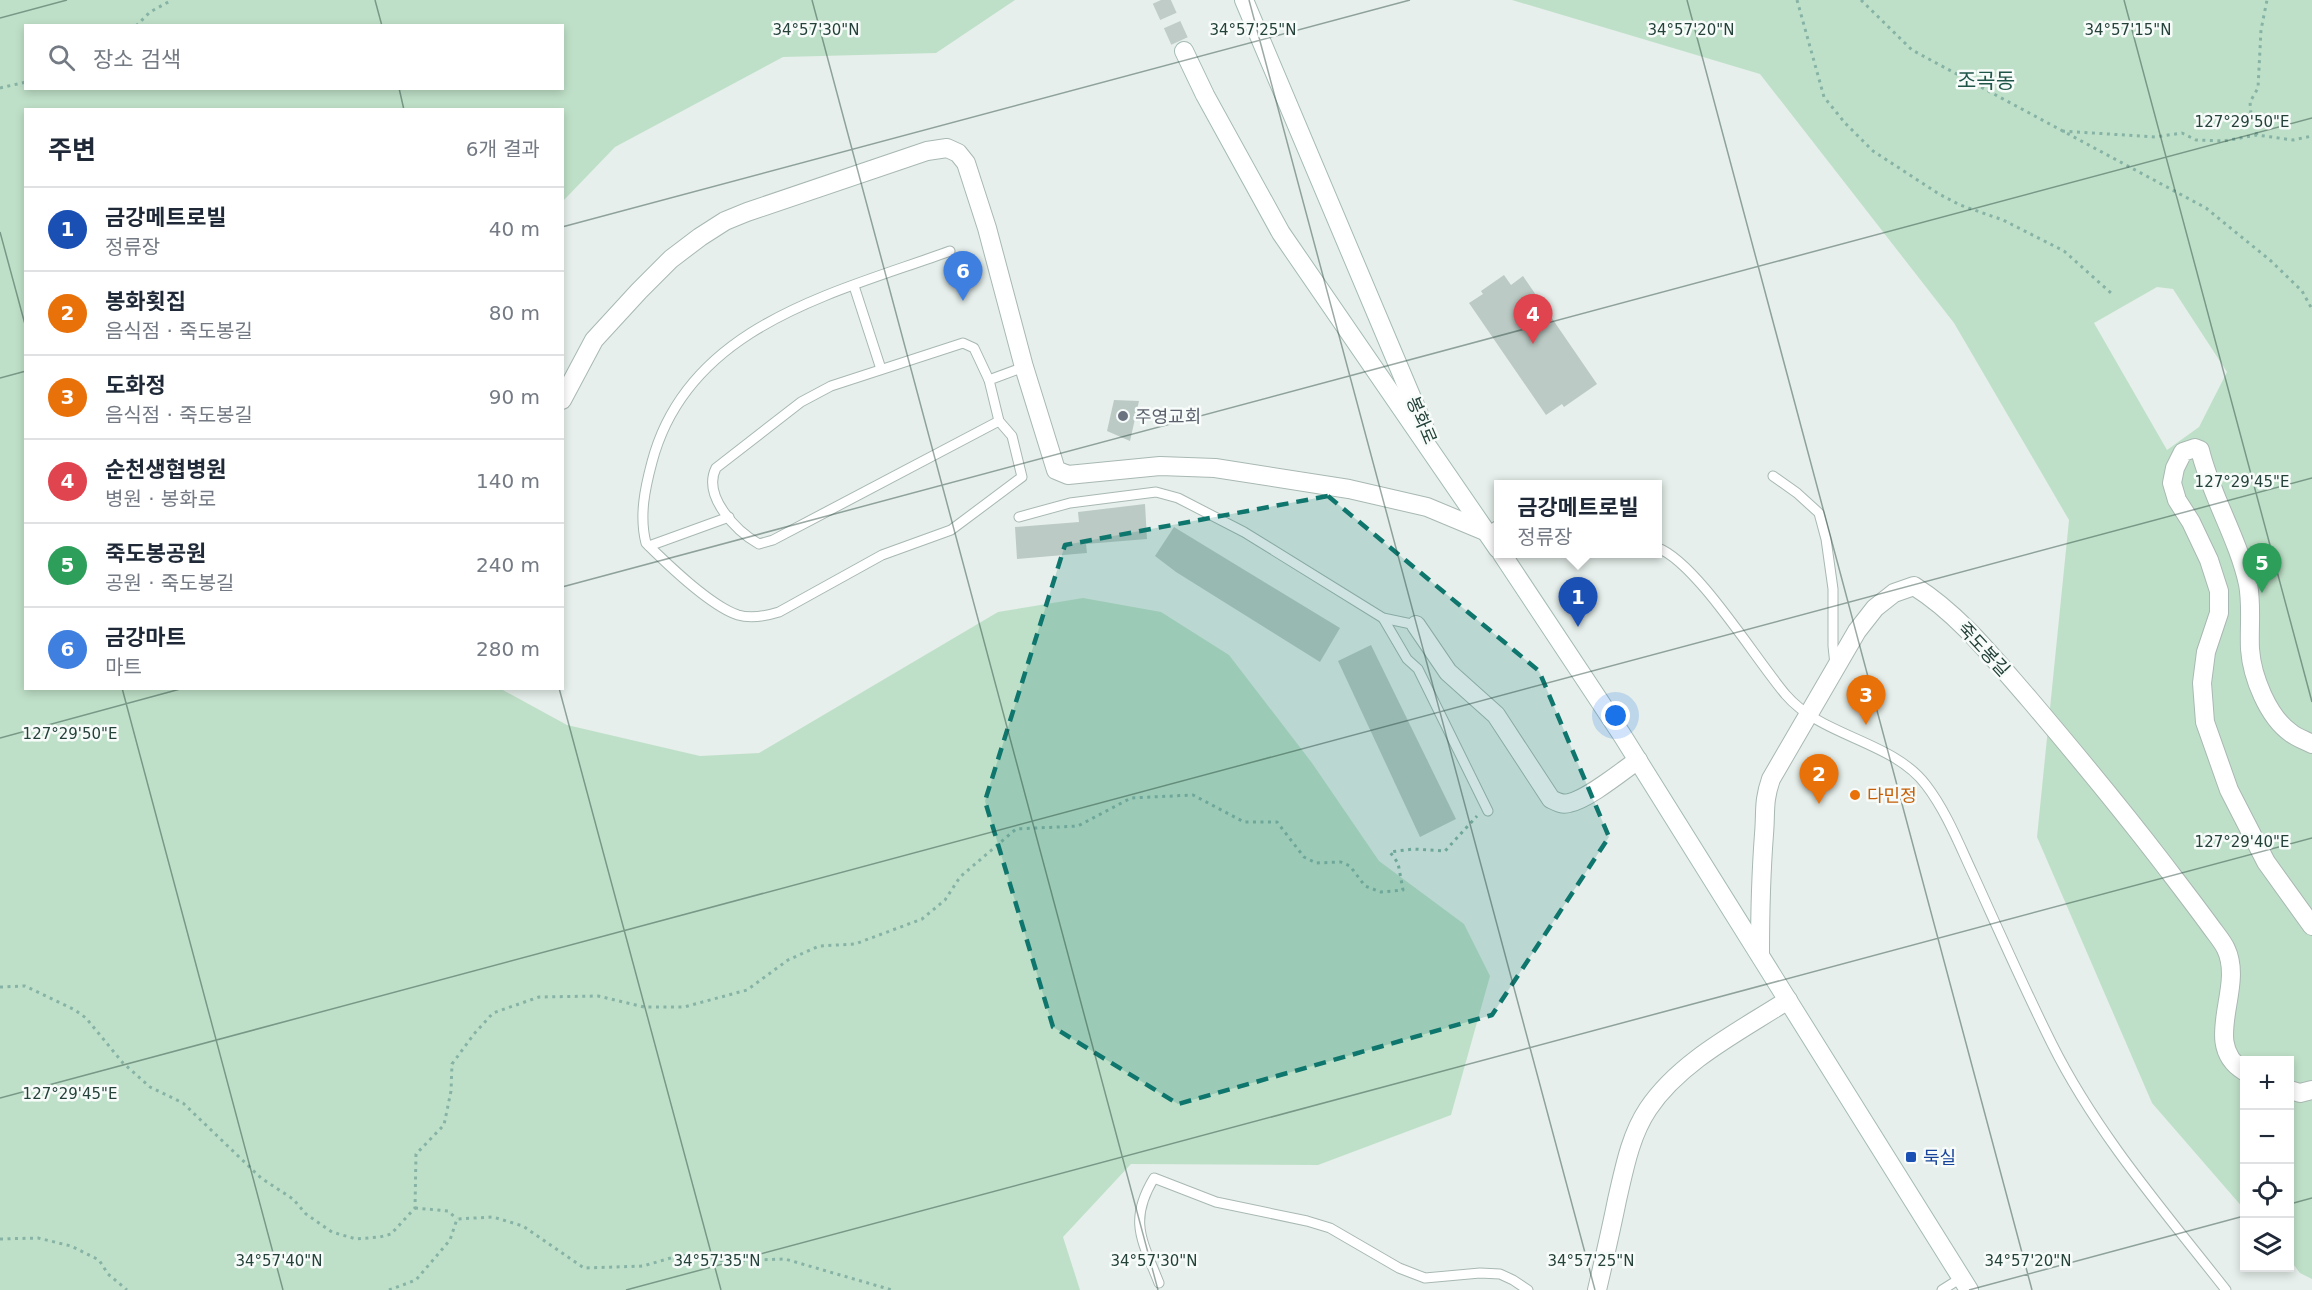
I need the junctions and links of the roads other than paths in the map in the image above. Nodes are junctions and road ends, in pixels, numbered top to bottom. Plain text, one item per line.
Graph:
1 (1244, 0) edge
2 (1184, 51) tunnel mouth
3 (951, 251) dead end
4 (854, 286) junction
5 (1024, 367) junction
6 (881, 369) junction
7 (989, 380) junction
8 (564, 396) edge
9 (999, 421) junction
10 (1439, 460) junction
11 (1773, 476) dead end
12 (729, 517) junction
13 (1019, 517) dead end
14 (1493, 528) edge
15 (649, 546) junction
16 (1662, 551) edge
17 (1505, 558) edge
18 (1383, 618) junction
19 (1416, 625) joint
20 (1835, 668) junction
21 (1808, 715) junction
22 (2312, 744) edge
23 (1638, 760) junction
24 (1487, 809) road end
25 (2312, 926) edge
26 (1760, 955) junction
27 (1788, 1000) junction
28 (2240, 1069) edge
29 (2312, 1090) edge
30 (2294, 1091) edge
31 (1159, 1282) dead end
32 (1965, 1284) edge
33 (1528, 1290) edge
34 (1597, 1290) edge
35 (1942, 1290) edge
36 (2226, 1290) edge

1 - 10 street, 봉화로
2 - 10 street, 봉화로
3 - 4 lane
4 - 6 lane
4 - 15 lane
5 - 7 lane
5 - 8 street
5 - 14 street
6 - 7 lane
6 - 12 lane
7 - 9 lane
9 - 12 lane
9 - 15 lane
10 - 14 street
11 - 20 lane
12 - 15 lane
13 - 18 lane
16 - 21 lane
17 - 23 street
18 - 19 lane
18 - 24 lane
19 - 23 street
20 - 21 street, 죽도봉길
20 - 28 street, 죽도봉길
21 - 26 street, 죽도봉길
21 - 36 lane
22 - 25 street
23 - 26 street
26 - 27 street
27 - 32 street
27 - 34 street
29 - 30 street
31 - 33 lane
32 - 35 lane

